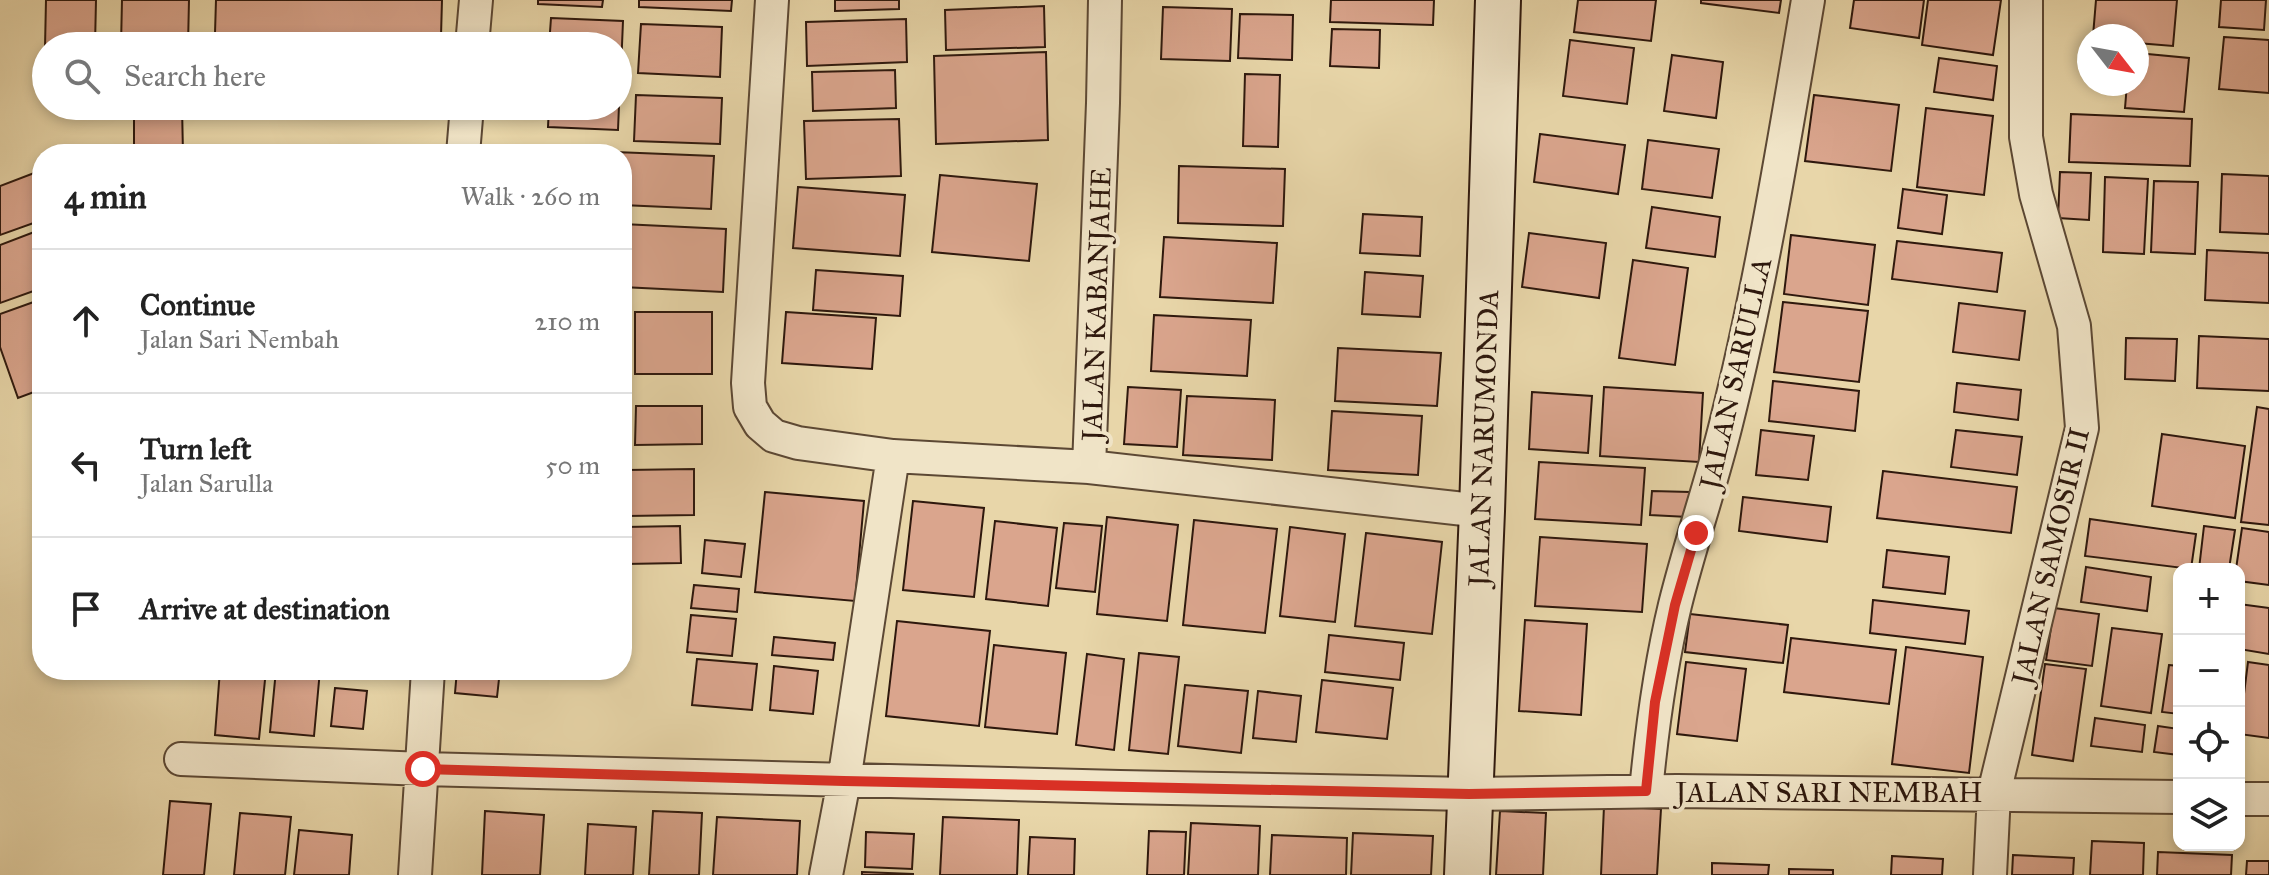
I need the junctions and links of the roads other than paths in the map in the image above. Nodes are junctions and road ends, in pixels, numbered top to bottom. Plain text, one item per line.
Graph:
1 (476, 0) edge
2 (772, 0) edge
3 (1105, 0) edge
4 (1498, 0) edge
5 (1808, 0) edge
6 (2026, 0) edge
7 (473, 32) edge
8 (466, 120) edge
9 (464, 144) edge
10 (893, 456) junction
11 (1089, 467) junction
12 (1482, 511) junction
13 (427, 680) edge
14 (181, 759) dead end
15 (423, 769) junction
16 (844, 781) junction
17 (1646, 791) junction
18 (1994, 793) junction
19 (1469, 794) junction
20 (2173, 797) edge
21 (2245, 799) edge
22 (2269, 799) edge
23 (415, 875) edge
24 (826, 875) edge
25 (1467, 875) edge
26 (1990, 875) edge

1 - 7 street
2 - 10 street, JALAN KABANJAHE
3 - 11 street, JALAN KABANJAHE
4 - 12 street, JALAN NARUMONDA
5 - 17 street, JALAN SARULLA
6 - 18 street, JALAN SAMOSIR II
8 - 9 street
10 - 11 street, JALAN KABANJAHE
10 - 16 street
11 - 12 street
12 - 19 street, JALAN NARUMONDA
13 - 15 street
14 - 15 street, JALAN SARI NEMBAH
15 - 16 street, JALAN SARI NEMBAH
15 - 23 street
16 - 19 street, JALAN SARI NEMBAH
16 - 24 street
17 - 18 street, JALAN SARI NEMBAH
17 - 19 street, JALAN SARI NEMBAH
18 - 20 street, JALAN SARI NEMBAH
18 - 26 street, JALAN SAMOSIR II
19 - 25 street, JALAN NARUMONDA
21 - 22 street

